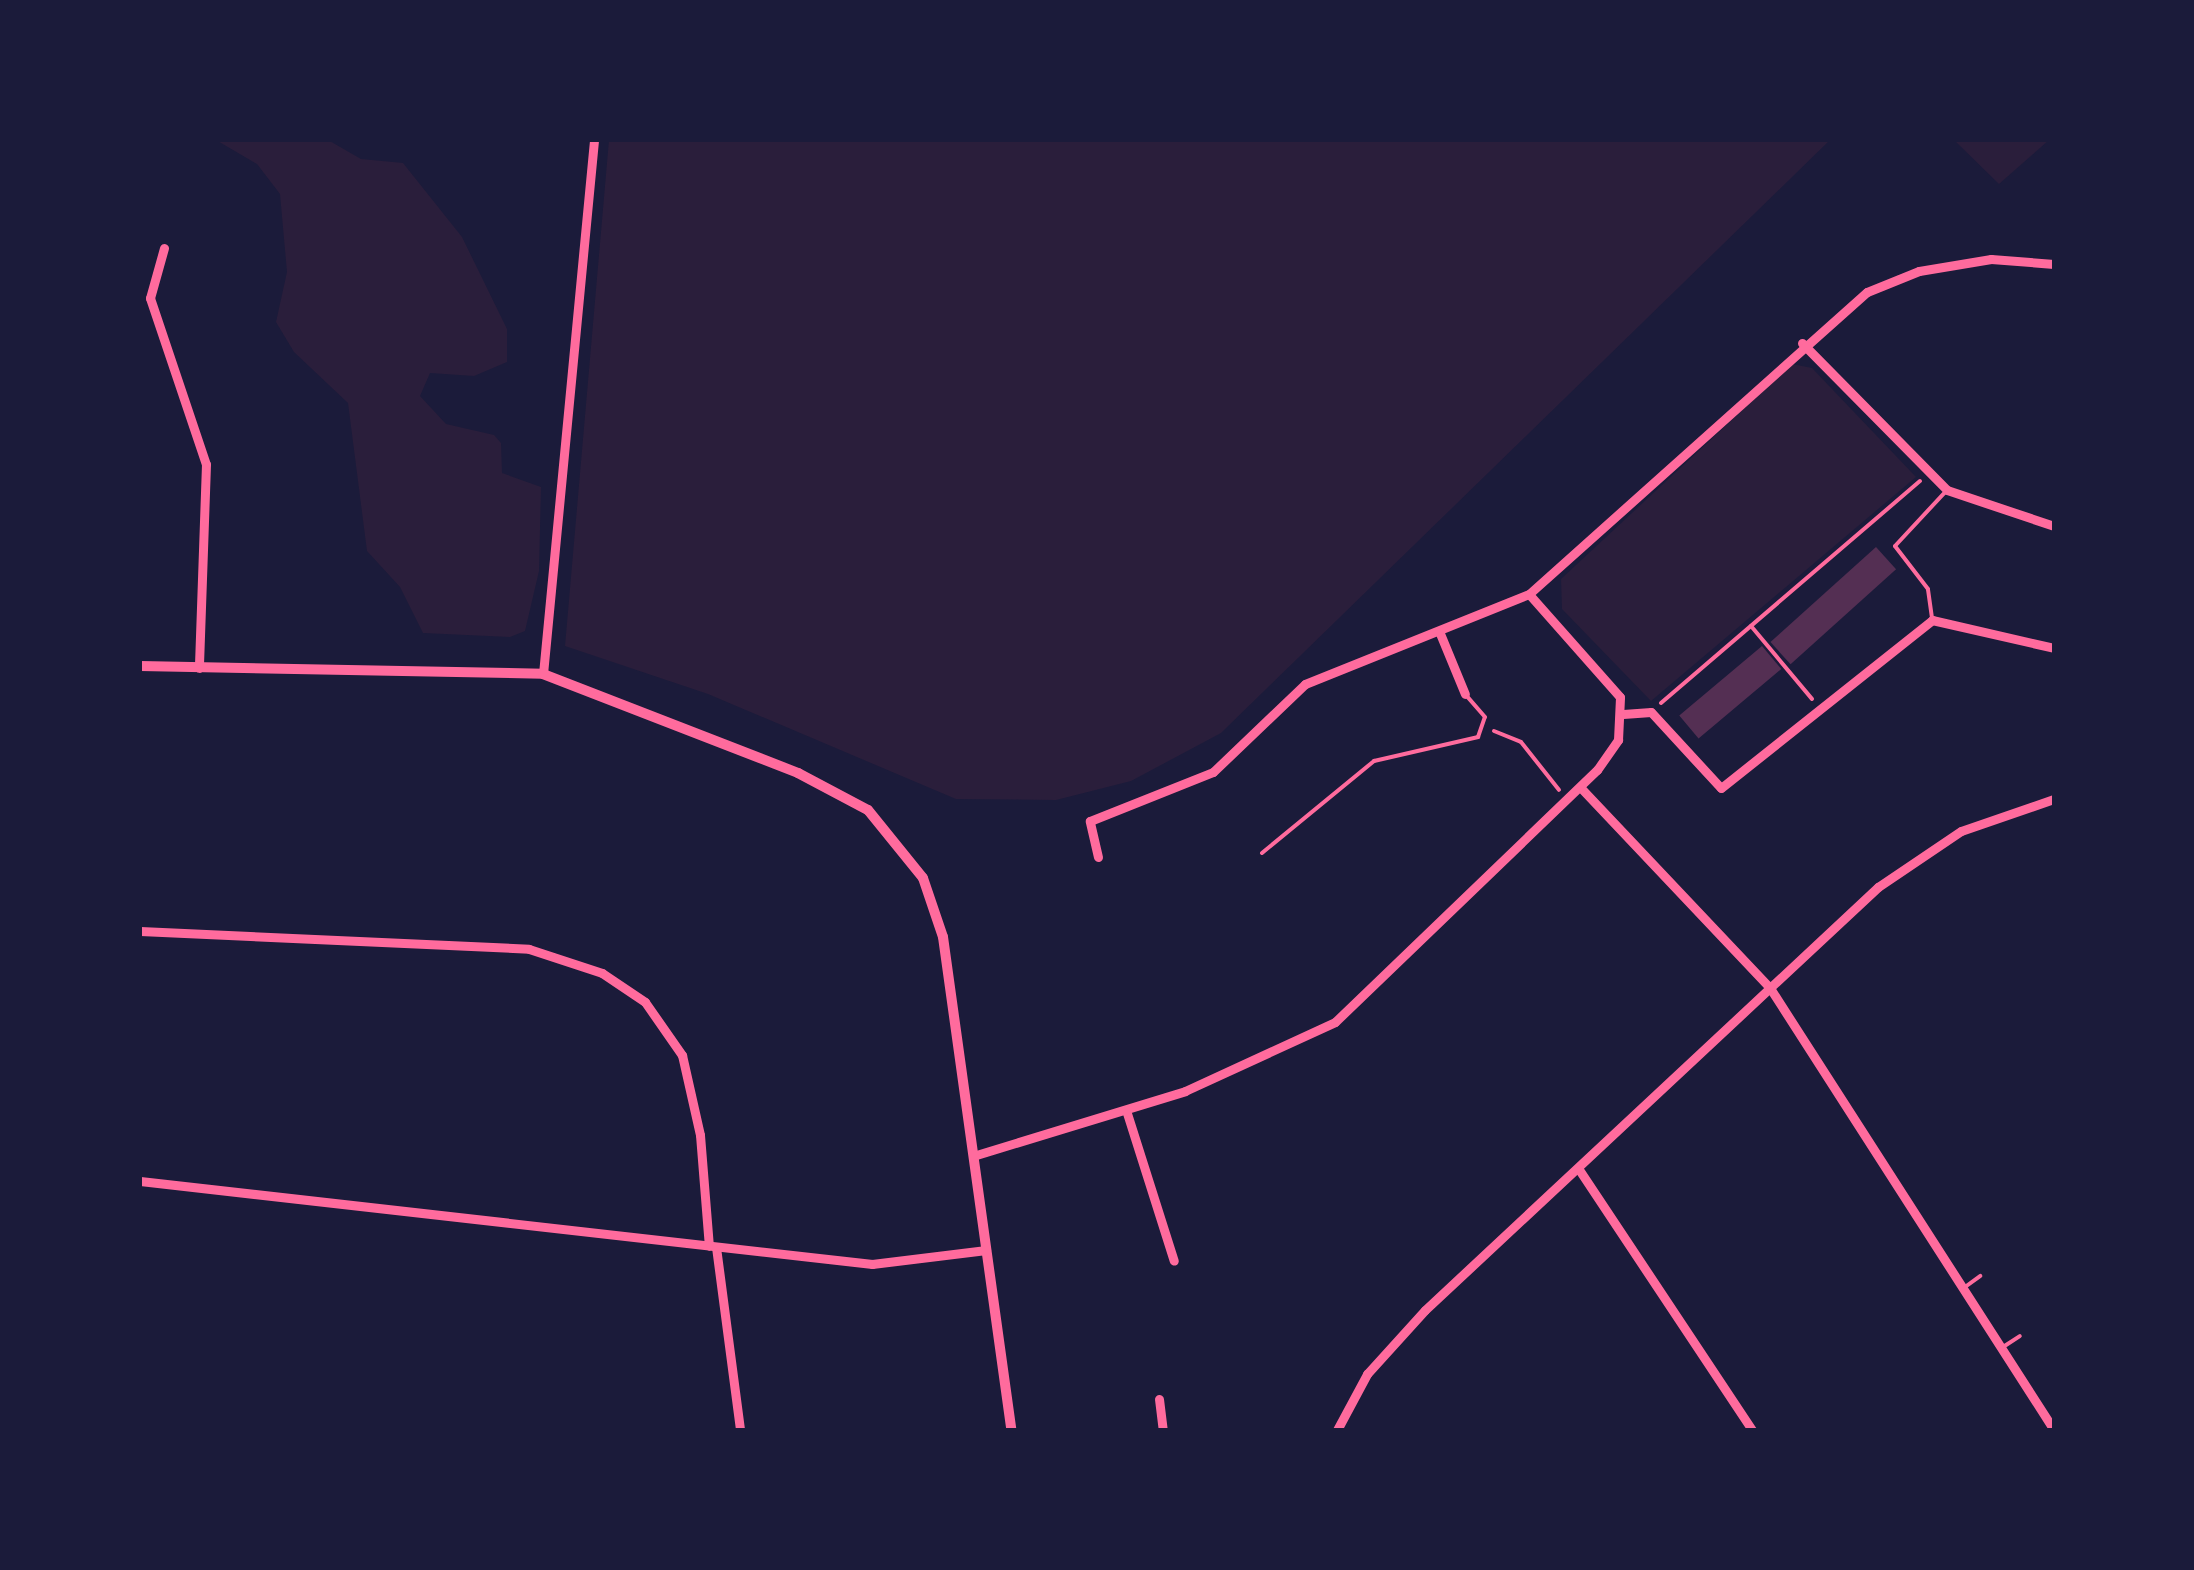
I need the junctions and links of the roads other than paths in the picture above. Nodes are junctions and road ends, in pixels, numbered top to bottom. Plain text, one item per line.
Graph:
1 (594, 140) edge
2 (164, 248) dead end
3 (2054, 264) edge
4 (1802, 343) junction
5 (1947, 490) junction
6 (2054, 526) edge
7 (1529, 594) junction
8 (1932, 620) junction
9 (1438, 631) junction
10 (2054, 648) edge
11 (140, 666) edge
12 (199, 668) junction
13 (543, 674) junction
14 (1465, 694) joint
15 (1623, 714) junction
16 (1580, 787) junction
17 (2054, 799) edge
18 (1262, 853) dead end
19 (1098, 857) dead end
20 (140, 930) edge
21 (1770, 988) junction
22 (1126, 1110) junction
23 (973, 1156) junction
24 (1578, 1168) junction
25 (140, 1181) edge
26 (713, 1246) junction
27 (986, 1250) junction
28 (1174, 1261) dead end
29 (1980, 1276) dead end
30 (1965, 1287) junction
31 (2020, 1336) dead end
32 (2002, 1348) junction
33 (1159, 1399) dead end
34 (740, 1430) edge
35 (1011, 1430) edge
36 (1164, 1430) edge
37 (1337, 1430) edge
38 (1752, 1430) edge
39 (2054, 1430) edge

1 - 13 street
2 - 12 street
3 - 4 street
4 - 5 street
4 - 7 street
5 - 6 street
5 - 8 lane
7 - 9 street
7 - 15 street
8 - 10 street
8 - 15 street
9 - 14 street
9 - 19 street
11 - 12 street
12 - 13 street
13 - 23 street
14 - 18 lane
15 - 16 street
16 - 21 street
16 - 22 street
17 - 21 street
20 - 26 street
21 - 24 street
21 - 30 street
22 - 23 street
22 - 28 street
23 - 27 street
24 - 37 street
24 - 38 street
25 - 26 street
26 - 27 street
26 - 34 street
27 - 35 street
29 - 30 lane
30 - 32 street
31 - 32 lane
32 - 39 street
33 - 36 street

